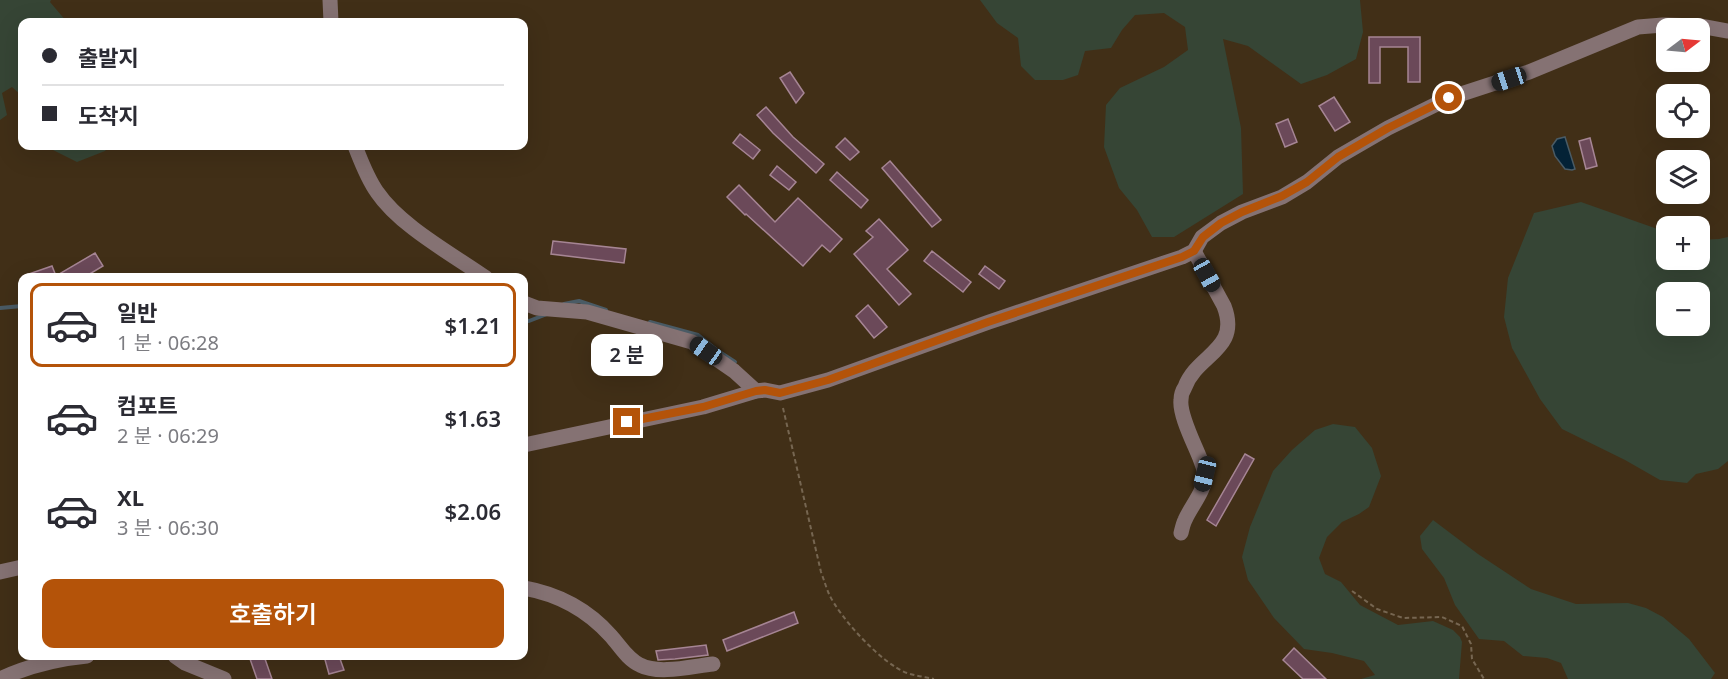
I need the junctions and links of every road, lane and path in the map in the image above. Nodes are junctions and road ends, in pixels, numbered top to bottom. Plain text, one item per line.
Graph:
1 (330, 0) edge
2 (330, 18) edge
3 (1728, 31) edge
4 (357, 150) edge
5 (1194, 251) junction
6 (479, 273) edge
7 (528, 305) edge
8 (756, 391) junction
9 (780, 393) junction
10 (528, 444) edge
11 (1180, 533) dead end
12 (18, 568) edge
13 (0, 572) edge
14 (528, 589) edge
15 (1352, 591) dead end
16 (59, 660) edge
17 (181, 660) edge
18 (713, 664) dead end
19 (0, 679) edge
20 (224, 679) edge
21 (934, 679) edge
22 (1484, 679) edge

1 - 2 street
3 - 5 street
4 - 6 street
5 - 9 street
5 - 11 street
7 - 8 street
8 - 9 street
8 - 10 street
9 - 21 path
12 - 13 street
14 - 18 street
15 - 22 path
16 - 19 street
17 - 20 street

